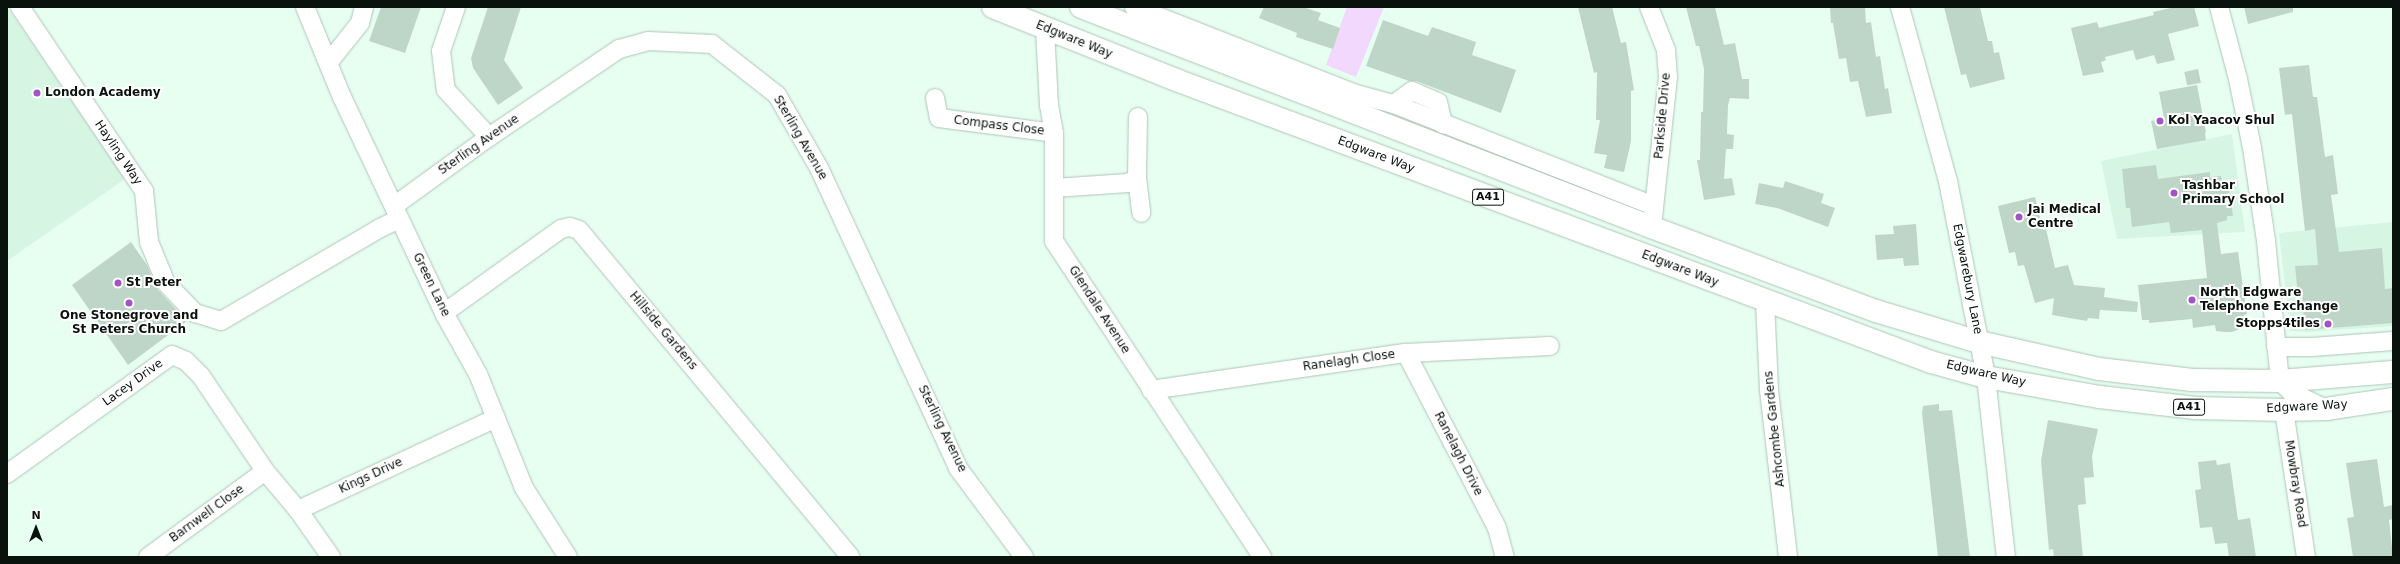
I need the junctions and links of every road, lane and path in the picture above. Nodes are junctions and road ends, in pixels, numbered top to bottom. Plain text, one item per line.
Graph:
1 (20, 7) edge
2 (305, 7) edge
3 (364, 7) edge
4 (456, 7) edge
5 (993, 7) edge
6 (1081, 7) edge
7 (1134, 7) edge
8 (1649, 7) edge
9 (1900, 7) edge
10 (2219, 7) edge
11 (1045, 28) junction
12 (329, 62) junction
13 (935, 98) dead end
14 (1138, 117) dead end
15 (1054, 133) junction
16 (488, 137) junction
17 (1137, 178) junction
18 (1054, 188) junction
19 (1654, 206) junction
20 (1141, 212) dead end
21 (397, 213) junction
22 (1651, 227) junction
23 (1765, 301) junction
24 (444, 313) junction
25 (2393, 341) edge
26 (1979, 342) junction
27 (1550, 346) dead end
28 (2276, 347) junction
29 (1406, 353) junction
30 (2393, 372) edge
31 (1986, 376) junction
32 (2280, 381) junction
33 (1151, 390) junction
34 (2393, 399) edge
35 (2326, 409) junction
36 (2284, 410) junction
37 (496, 418) junction
38 (265, 471) junction
39 (7, 474) edge
40 (298, 510) junction
41 (148, 557) edge
42 (331, 557) edge
43 (568, 557) edge
44 (850, 557) edge
45 (1024, 557) edge
46 (1262, 557) edge
47 (1504, 557) edge
48 (1788, 557) edge
49 (2006, 557) edge
50 (2306, 557) edge

1 - 21 street, Hayling Way
2 - 12 street, Green Lane
3 - 12 street
4 - 16 street
5 - 11 highway, Edgware Way / A41
6 - 22 highway, A41
7 - 19 street
8 - 19 street, Parkside Drive
9 - 26 street, Edgwarebury Lane
10 - 28 street
11 - 15 street, Glendale Avenue
11 - 23 highway, Edgware Way / A41
12 - 21 street, Green Lane
13 - 15 street, Compass Close
14 - 17 street
15 - 18 street, Glendale Avenue
16 - 21 street, Sterling Avenue
16 - 45 street, Sterling Avenue
17 - 18 street
17 - 20 street
18 - 33 street, Glendale Avenue
19 - 22 street, Parkside Drive
21 - 24 street, Green Lane
22 - 26 highway, A41
23 - 31 highway, Edgware Way / A41
23 - 48 street, Ashcombe Gardens
24 - 37 street, Green Lane
24 - 44 street, Hillside Gardens
25 - 28 street
26 - 31 street, Edgwarebury Lane
26 - 32 highway, A41
27 - 29 street, Ranelagh Close
28 - 32 street
29 - 33 street, Ranelagh Close
29 - 47 street, Ranelagh Drive
30 - 32 highway, A41
31 - 36 highway, Edgware Way / A41
31 - 49 street, Edgwarebury Lane
32 - 35 street
33 - 46 street, Glendale Avenue
34 - 35 highway, Edgware Way / A41
35 - 36 highway, Edgware Way / A41
36 - 50 street, Mowbray Road
37 - 40 street, Kings Drive
37 - 43 street, Green Lane
38 - 39 street, Lacey Drive
38 - 40 street, Lacey Drive
38 - 41 street, Barnwell Close
40 - 42 street

